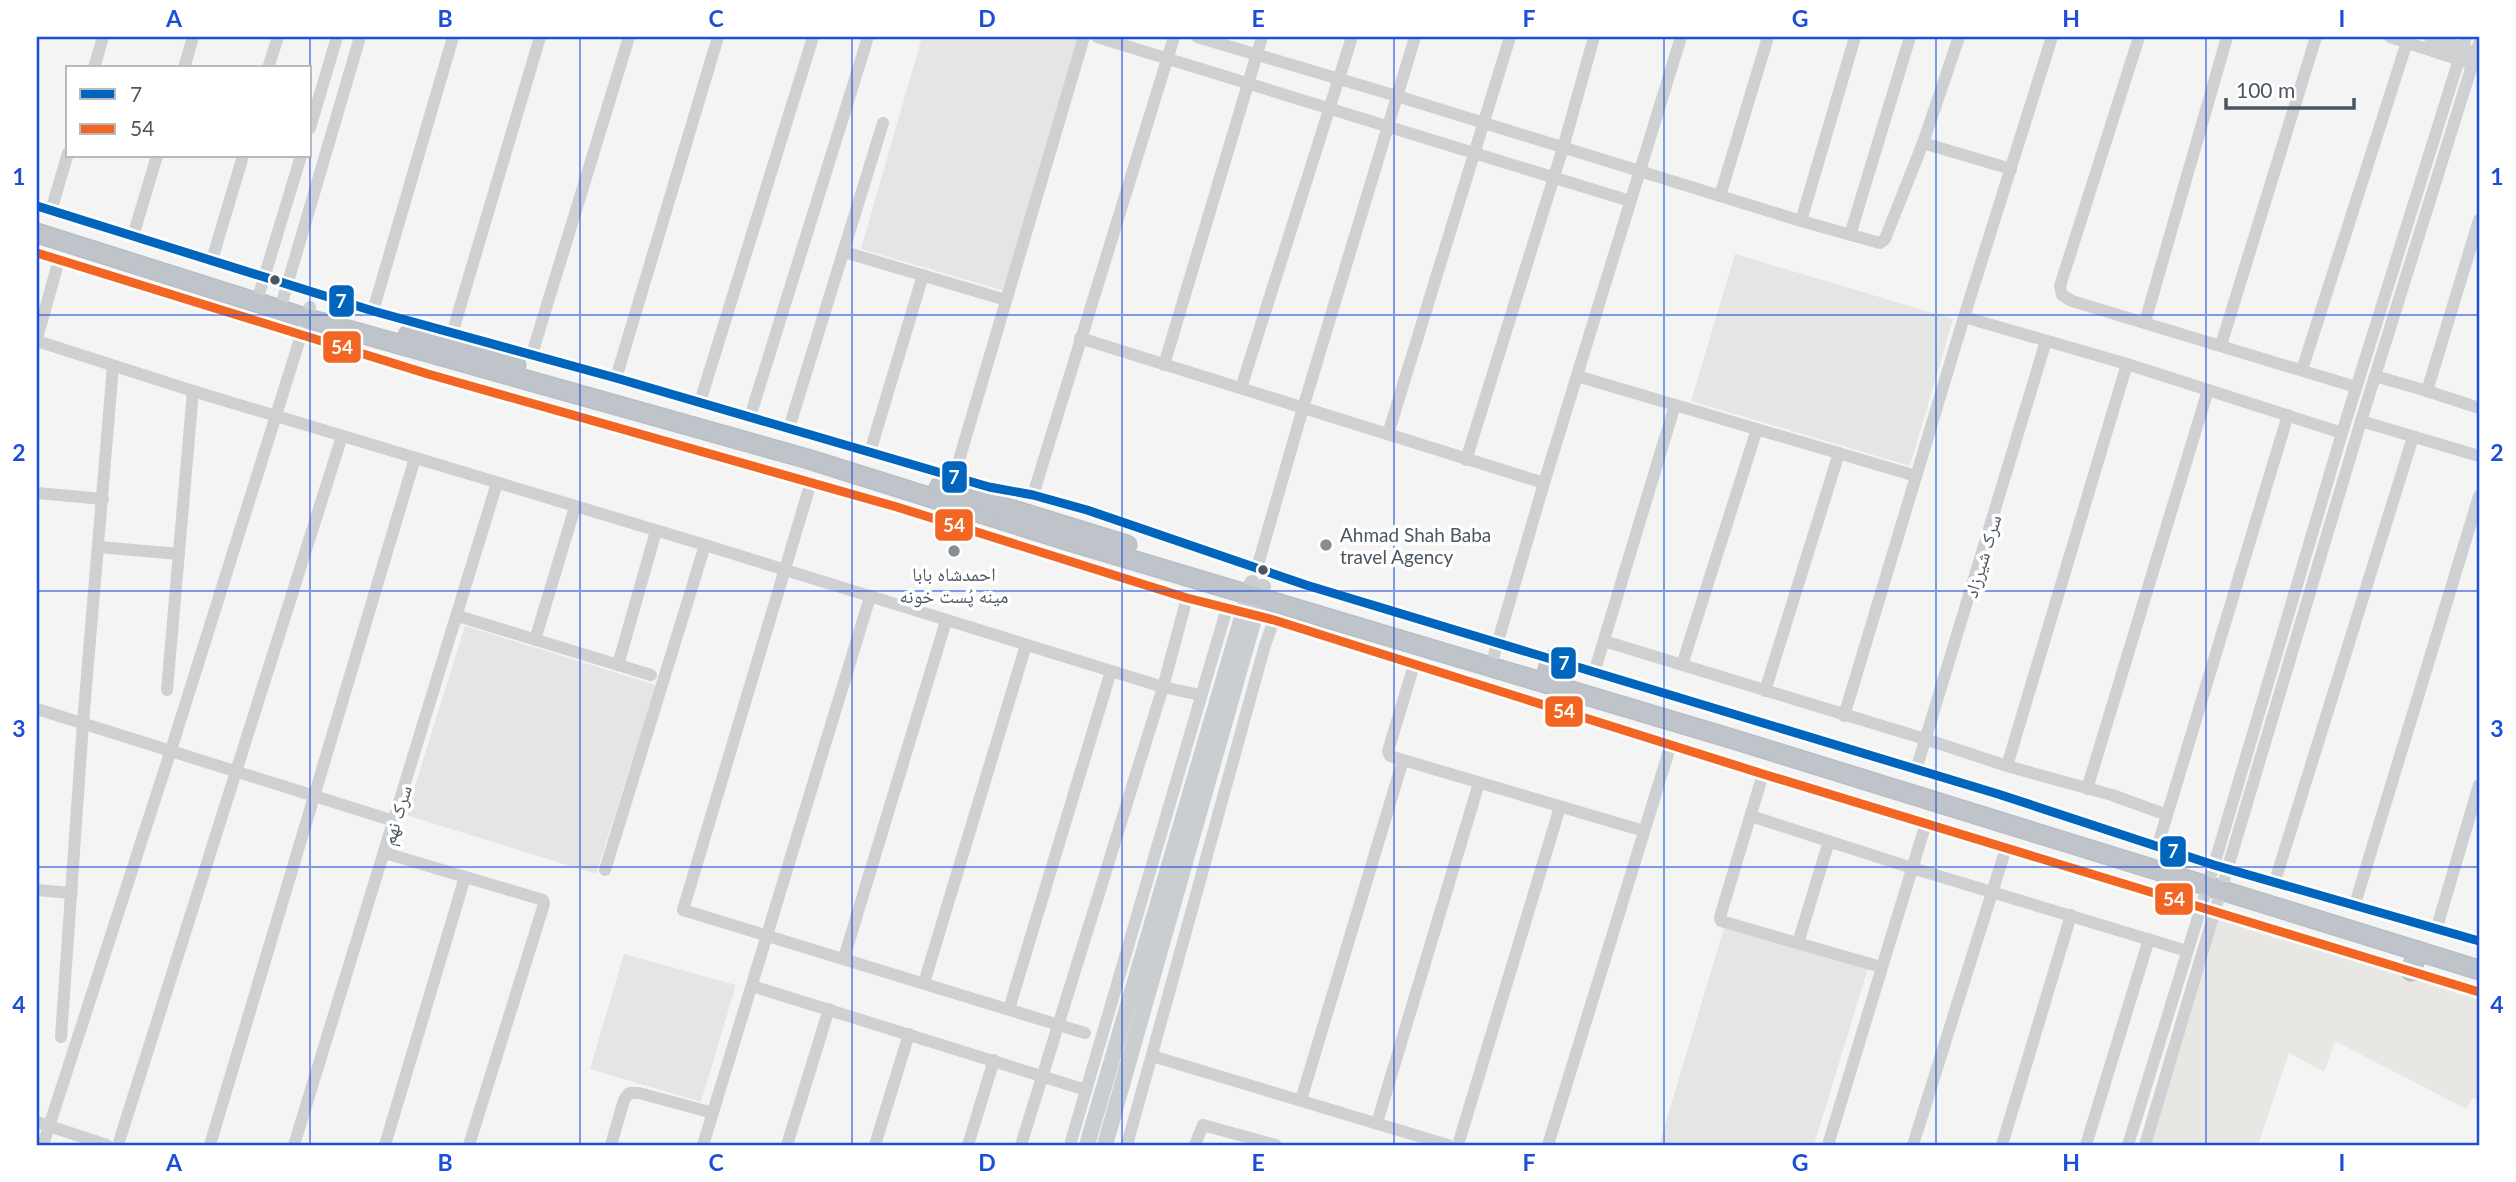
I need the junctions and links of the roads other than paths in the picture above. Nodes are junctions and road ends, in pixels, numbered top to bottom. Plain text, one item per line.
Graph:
1 (103, 37) edge
2 (193, 37) edge
3 (278, 37) edge
4 (337, 37) edge
5 (360, 37) edge
6 (453, 37) edge
7 (540, 37) edge
8 (629, 37) edge
9 (718, 37) edge
10 (813, 37) edge
11 (868, 37) edge
12 (1084, 37) edge
13 (1097, 37) edge
14 (1174, 37) edge
15 (1197, 37) edge
16 (1262, 37) edge
17 (1352, 37) edge
18 (1415, 37) edge
19 (1510, 37) edge
20 (1594, 37) edge
21 (1681, 37) edge
22 (1769, 37) edge
23 (1855, 37) edge
24 (1910, 37) edge
25 (1959, 37) edge
26 (2052, 37) edge
27 (2139, 37) edge
28 (2227, 37) edge
29 (2316, 37) edge
30 (2390, 37) edge
31 (2429, 37) edge
32 (2407, 42) junction
33 (2462, 48) edge
34 (1256, 54) junction
35 (2477, 56) edge
36 (1167, 58) junction
37 (95, 66) edge
38 (185, 66) edge
39 (269, 66) edge
40 (1339, 79) junction
41 (1248, 83) junction
42 (1397, 96) junction
43 (1330, 109) junction
44 (312, 121) edge
45 (883, 123) dead end
46 (1484, 123) junction
47 (1387, 126) junction
48 (1923, 143) junction
49 (1563, 148) junction
50 (1474, 153) junction
51 (66, 158) edge
52 (156, 158) edge
53 (242, 158) edge
54 (300, 158) edge
55 (2011, 169) junction
56 (1639, 172) junction
57 (1554, 177) junction
58 (1720, 197) junction
59 (1630, 201) junction
60 (37, 206) edge
61 (44, 216) edge
62 (2479, 220) edge
63 (1801, 221) junction
64 (37, 233) edge
65 (1850, 235) junction
66 (133, 236) junction
67 (844, 252) junction
68 (37, 253) edge
69 (59, 260) junction
70 (212, 260) junction
71 (923, 275) junction
72 (262, 284) junction
73 (286, 292) junction
74 (1006, 300) junction
75 (373, 311) junction
76 (1964, 317) junction
77 (306, 320) junction
78 (2145, 322) junction
79 (452, 334) junction
80 (1080, 338) junction
81 (37, 339) edge
82 (2046, 341) junction
83 (2221, 345) junction
84 (532, 354) junction
85 (2127, 364) junction
86 (1164, 365) junction
87 (113, 366) junction
88 (2302, 370) junction
89 (1577, 376) junction
90 (2375, 376) junction
91 (616, 377) junction
92 (2356, 387) junction
93 (1241, 388) junction
94 (2208, 390) junction
95 (193, 391) junction
96 (2427, 391) junction
97 (700, 402) junction
98 (1675, 405) junction
99 (1303, 408) junction
100 (2479, 408) edge
101 (2288, 415) junction
102 (275, 416) junction
103 (750, 417) junction
104 (2361, 421) junction
105 (789, 428) junction
106 (1757, 429) junction
107 (2342, 433) junction
108 (1388, 434) junction
109 (342, 436) junction
110 (2413, 437) junction
111 (2337, 451) junction
112 (870, 452) junction
113 (1839, 453) junction
114 (2351, 456) junction
115 (2479, 456) edge
116 (415, 458) junction
117 (1466, 460) junction
118 (1916, 476) junction
119 (954, 477) junction
120 (811, 482) junction
121 (1544, 483) junction
122 (497, 484) junction
123 (37, 493) edge
124 (1033, 495) junction
125 (2479, 496) edge
126 (103, 499) junction
127 (575, 507) junction
128 (656, 531) junction
129 (705, 545) junction
130 (99, 547) junction
131 (179, 554) junction
132 (785, 570) junction
133 (1256, 586) junction
134 (870, 597) junction
135 (1187, 598) junction
136 (1227, 608) junction
137 (1250, 614) junction
138 (458, 616) junction
139 (1274, 620) junction
140 (946, 621) junction
141 (535, 640) junction
142 (1604, 641) junction
143 (1027, 645) junction
144 (1496, 649) junction
145 (1414, 664) junction
146 (618, 665) junction
147 (1682, 665) junction
148 (1549, 666) junction
149 (1111, 671) junction
150 (1594, 673) junction
151 (651, 675) dead end
152 (1163, 687) junction
153 (167, 690) dead end
154 (1765, 691) junction
155 (1199, 695) junction
156 (37, 709) edge
157 (1844, 716) junction
158 (83, 723) junction
159 (1925, 738) junction
160 (1671, 744) junction
161 (171, 750) junction
162 (1403, 760) junction
163 (2007, 766) junction
164 (236, 770) junction
165 (1916, 770) junction
166 (1763, 774) junction
167 (1479, 783) junction
168 (2479, 785) edge
169 (2087, 789) junction
170 (315, 796) junction
171 (1560, 807) junction
172 (2167, 815) junction
173 (1751, 816) junction
174 (394, 821) junction
175 (1926, 823) junction
176 (1644, 831) junction
177 (1829, 841) junction
178 (2158, 845) junction
179 (2006, 848) junction
180 (385, 853) junction
181 (1912, 868) junction
182 (605, 870) dead end
183 (465, 877) junction
184 (2218, 877) junction
185 (2276, 881) junction
186 (37, 890) edge
187 (1993, 891) junction
188 (72, 893) junction
189 (2355, 904) junction
190 (2200, 907) junction
191 (2214, 911) junction
192 (2071, 915) junction
193 (2437, 927) junction
194 (767, 936) junction
195 (2148, 939) junction
196 (2479, 941) edge
197 (1798, 943) junction
198 (2187, 951) junction
199 (2418, 951) junction
200 (2479, 957) edge
201 (844, 958) junction
202 (1881, 967) junction
203 (2479, 970) edge
204 (2411, 971) junction
205 (924, 983) junction
206 (752, 986) junction
207 (2479, 992) edge
208 (828, 1009) junction
209 (1009, 1009) junction
210 (1057, 1025) junction
211 (1084, 1033) dead end
212 (909, 1034) junction
213 (61, 1037) dead end
214 (1152, 1056) junction
215 (993, 1060) junction
216 (1042, 1075) junction
217 (1086, 1090) junction
218 (1301, 1100) junction
219 (713, 1113) junction
220 (37, 1122) edge
221 (1377, 1123) junction
222 (50, 1126) junction
223 (41, 1141) edge
224 (59, 1145) edge
225 (107, 1145) edge
226 (118, 1145) edge
227 (211, 1145) edge
228 (294, 1145) edge
229 (385, 1145) edge
230 (469, 1145) edge
231 (611, 1145) edge
232 (703, 1145) edge
233 (787, 1145) edge
234 (875, 1145) edge
235 (968, 1145) edge
236 (1021, 1145) edge
237 (1070, 1145) edge
238 (1087, 1145) edge
239 (1105, 1145) edge
240 (1127, 1145) edge
241 (1195, 1145) edge
242 (1276, 1145) edge
243 (1448, 1145) edge
244 (1458, 1145) edge
245 (1548, 1145) edge
246 (1828, 1145) edge
247 (1913, 1145) edge
248 (2002, 1145) edge
249 (2086, 1145) edge
250 (2128, 1145) edge
251 (2145, 1145) edge

1 - 37 street
2 - 38 street
3 - 39 street
4 - 44 street
5 - 73 street
6 - 75 street
7 - 79 street
8 - 84 street
9 - 91 street
10 - 97 street
11 - 103 street
12 - 74 street
13 - 36 street
14 - 36 street
15 - 34 street
16 - 34 street
17 - 40 street
18 - 42 street
19 - 46 street
20 - 49 street
21 - 56 street
22 - 58 street
23 - 63 street
24 - 65 street
25 - 48 street
26 - 55 street
27 - 78 street
28 - 78 street
29 - 83 street
30 - 32 street
31 - 33 street
32 - 33 street
32 - 88 street
33 - 35 street
33 - 92 street
34 - 40 street
34 - 41 street
35 - 90 street
36 - 41 street
36 - 80 street
40 - 42 street
40 - 43 street
41 - 43 street
41 - 86 street
42 - 46 street
42 - 47 street
43 - 47 street
43 - 93 street
45 - 67 street
46 - 49 street
46 - 50 street
47 - 50 street
47 - 99 street
48 - 55 street
48 - 65 street
49 - 56 street
49 - 57 street
50 - 57 street
50 - 108 street
51 - 61 street
52 - 66 street
53 - 70 street
54 - 72 street
55 - 76 street
56 - 58 street
56 - 59 street
57 - 59 street
57 - 117 street
58 - 63 street
59 - 89 street
60 - 61 street
61 - 66 street
61 - 72 highway
62 - 96 street
63 - 65 street
64 - 77 highway
66 - 70 street
67 - 71 street
67 - 105 street
68 - 69 street
69 - 77 street
69 - 81 street
70 - 72 street
71 - 74 street
71 - 112 street
72 - 73 highway
73 - 75 street
73 - 77 highway
74 - 119 street
75 - 79 street
76 - 82 street
76 - 118 street
77 - 102 street
77 - 120 street
77 - 133 highway
78 - 83 street
79 - 84 street
80 - 86 street
80 - 124 street
81 - 87 street
82 - 85 street
82 - 159 street, سرک شیرزاد
83 - 88 street
84 - 91 street
85 - 94 street
85 - 163 street
86 - 93 street
87 - 95 street
87 - 126 street
88 - 92 street
89 - 98 street
89 - 121 street
90 - 96 street
90 - 104 street
91 - 97 street
92 - 107 street
93 - 99 street
94 - 101 street
94 - 169 street
95 - 102 street
95 - 131 street
96 - 100 street
97 - 103 street
98 - 106 street
98 - 142 street
99 - 108 street
99 - 133 street
101 - 107 street
101 - 172 street
102 - 109 street
102 - 161 street
103 - 105 street
104 - 110 street
104 - 114 street
105 - 112 street
106 - 113 street
106 - 147 street
107 - 111 street
108 - 117 street
109 - 116 street
109 - 164 street
110 - 115 street
110 - 185 street
111 - 114 street
111 - 184 street
112 - 119 street
113 - 118 street
113 - 154 street
114 - 184 street
116 - 122 street
116 - 170 street
117 - 121 street
118 - 157 street
119 - 124 street
120 - 132 street
120 - 135 street
121 - 144 street
122 - 127 street
122 - 138 street, سرک نهم
123 - 126 street
124 - 133 street
125 - 189 street
126 - 130 street
127 - 128 street
127 - 141 street
128 - 129 street
128 - 146 street
129 - 132 street
129 - 182 street
130 - 131 street
130 - 158 street
131 - 153 street
132 - 134 street
132 - 194 street
133 - 137 main road
133 - 144 highway
133 - 184 highway
134 - 140 street
134 - 194 street
135 - 136 street
135 - 152 street
136 - 137 street
136 - 155 street
137 - 139 street
137 - 238 main road
137 - 239 main road
138 - 141 street
138 - 174 street, سرک نهم
139 - 145 street
139 - 214 street
140 - 143 street
140 - 201 street
141 - 146 street
142 - 147 street
142 - 150 street
143 - 149 street
143 - 205 street
144 - 148 highway
145 - 160 street
145 - 162 street
146 - 151 street
147 - 154 street
148 - 150 street
148 - 184 highway
149 - 152 street
149 - 209 street
150 - 165 street
152 - 155 street
152 - 210 street
154 - 157 street
155 - 217 street
156 - 158 street
157 - 159 street
158 - 161 street
158 - 188 street
159 - 163 street
159 - 165 street, سرک شیرزاد
160 - 166 street
160 - 176 street
161 - 164 street
161 - 222 street
162 - 167 street
162 - 218 street
163 - 169 street
164 - 170 street
164 - 226 street
165 - 178 street
166 - 173 street
166 - 175 street
167 - 171 street
167 - 221 street
168 - 193 street
169 - 172 street
170 - 174 street
170 - 227 street
171 - 176 street
171 - 244 street
172 - 178 street
173 - 177 street
173 - 197 street
174 - 180 street, سرک نهم
175 - 179 street
175 - 181 street
176 - 245 street
177 - 181 street
177 - 197 street
178 - 184 street
179 - 187 street
179 - 190 street
180 - 183 street
180 - 228 street, سرک نهم
181 - 187 street
181 - 202 street
183 - 229 street
183 - 230 street
184 - 185 street
184 - 190 street
184 - 191 street
184 - 199 highway
184 - 200 highway
185 - 189 street
186 - 188 street
187 - 192 street
187 - 247 street
188 - 213 street
189 - 193 street
190 - 191 street
190 - 198 street
191 - 204 street
191 - 251 street
192 - 195 street
192 - 248 street
193 - 196 street
194 - 201 street
194 - 206 street
195 - 198 street
195 - 249 street
197 - 202 street
198 - 250 street
199 - 203 highway
199 - 204 highway
201 - 205 street
202 - 246 street
204 - 207 street
205 - 209 street
206 - 208 street
206 - 219 street
208 - 212 street
208 - 233 street
209 - 210 street
210 - 211 street
210 - 216 street
212 - 215 street
212 - 234 street
214 - 218 street
214 - 240 street
215 - 216 street
215 - 235 street
216 - 217 street
216 - 236 street
217 - 237 street
218 - 221 street
219 - 231 street
219 - 232 street
220 - 222 street
221 - 243 street
222 - 223 street
222 - 225 street
223 - 224 street
241 - 242 street

